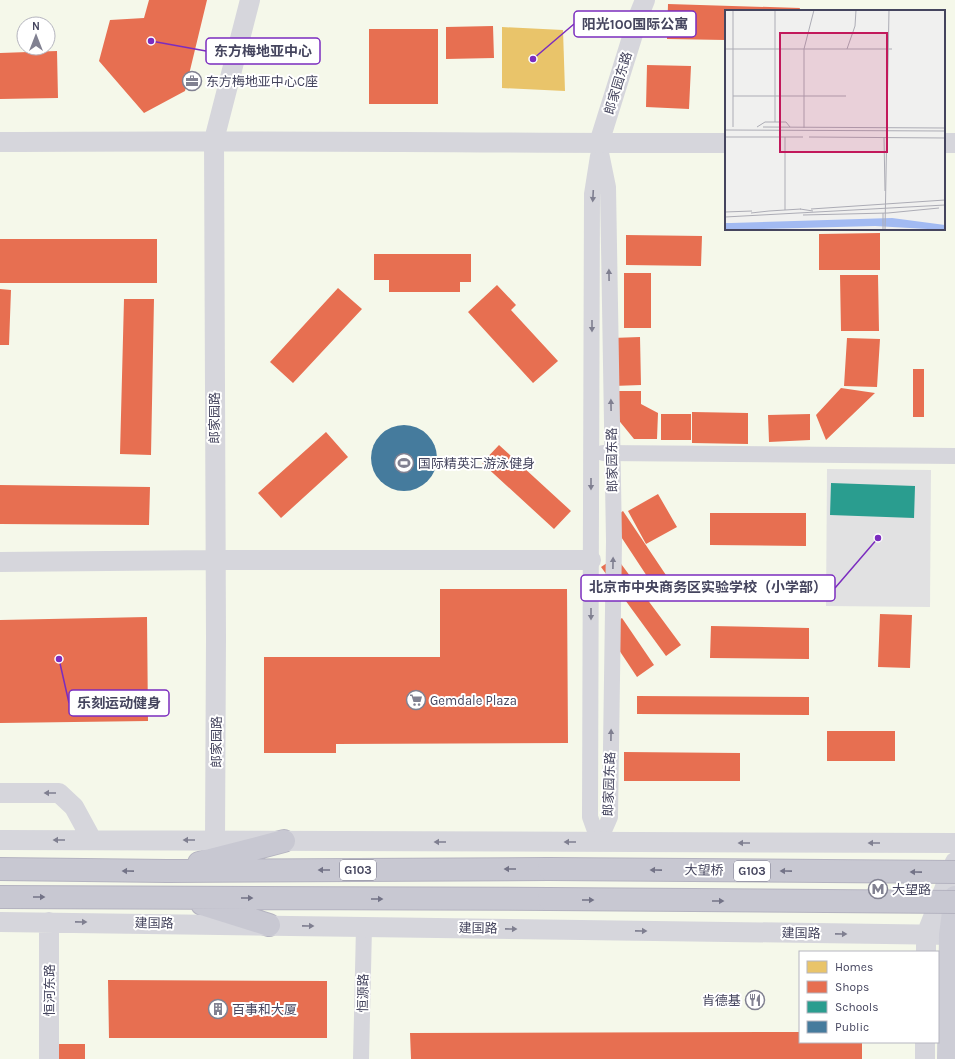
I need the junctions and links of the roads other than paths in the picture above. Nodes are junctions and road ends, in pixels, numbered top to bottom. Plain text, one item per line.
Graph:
1 (250, 0) edge
2 (645, 0) edge
3 (214, 140) junction
4 (0, 142) edge
5 (599, 143) junction
6 (725, 143) edge
7 (591, 452) junction
8 (612, 453) junction
9 (955, 456) edge
10 (215, 560) junction
11 (591, 560) junction
12 (0, 562) edge
13 (0, 793) edge
14 (0, 840) edge
15 (92, 840) junction
16 (216, 840) junction
17 (284, 841) junction
18 (599, 842) junction
19 (955, 843) edge
20 (955, 862) edge
21 (0, 869) edge
22 (167, 871) junction
23 (955, 872) edge
24 (0, 897) edge
25 (955, 897) edge
26 (180, 898) junction
27 (955, 902) edge
28 (0, 922) edge
29 (50, 922) junction
30 (269, 925) junction
31 (364, 927) junction
32 (952, 935) edge
33 (926, 944) edge
34 (925, 1043) edge
35 (49, 1059) edge
36 (361, 1059) edge
37 (924, 1059) edge
38 (948, 1059) edge

1 - 3 street, 郎家园路
2 - 5 street, 郎家园东路
3 - 4 street
3 - 5 street
3 - 10 street, 郎家园路
5 - 6 street
5 -> 7 street, 郎家园东路
8 -> 5 street, 郎家园东路
7 - 8 street
7 -> 11 street, 郎家园东路
8 - 9 street
18 -> 8 street, 郎家园东路
10 - 11 street
10 - 12 street
10 - 16 street, 郎家园路
11 -> 18 street, 郎家园东路
15 -> 13 street
15 -> 14 street
16 -> 15 street
16 - 17 street
18 -> 17 street
17 - 22 highway
19 -> 18 street
20 - 33 street
22 -> 21 highway, G103
23 -> 22 highway, 大望桥 / G103, bridge
24 -> 26 highway, 建国路 / G103
25 - 32 main road
26 -> 27 highway, 建国路 / G103, bridge
26 - 30 highway
28 - 29 street, 建国路
29 -> 30 street, 建国路
29 - 35 street, 恒河东路
30 -> 31 street, 建国路
31 -> 33 street, 建国路
31 - 36 street, 恒源路
32 - 33 street, 建国路
32 - 38 main road
34 - 37 street

